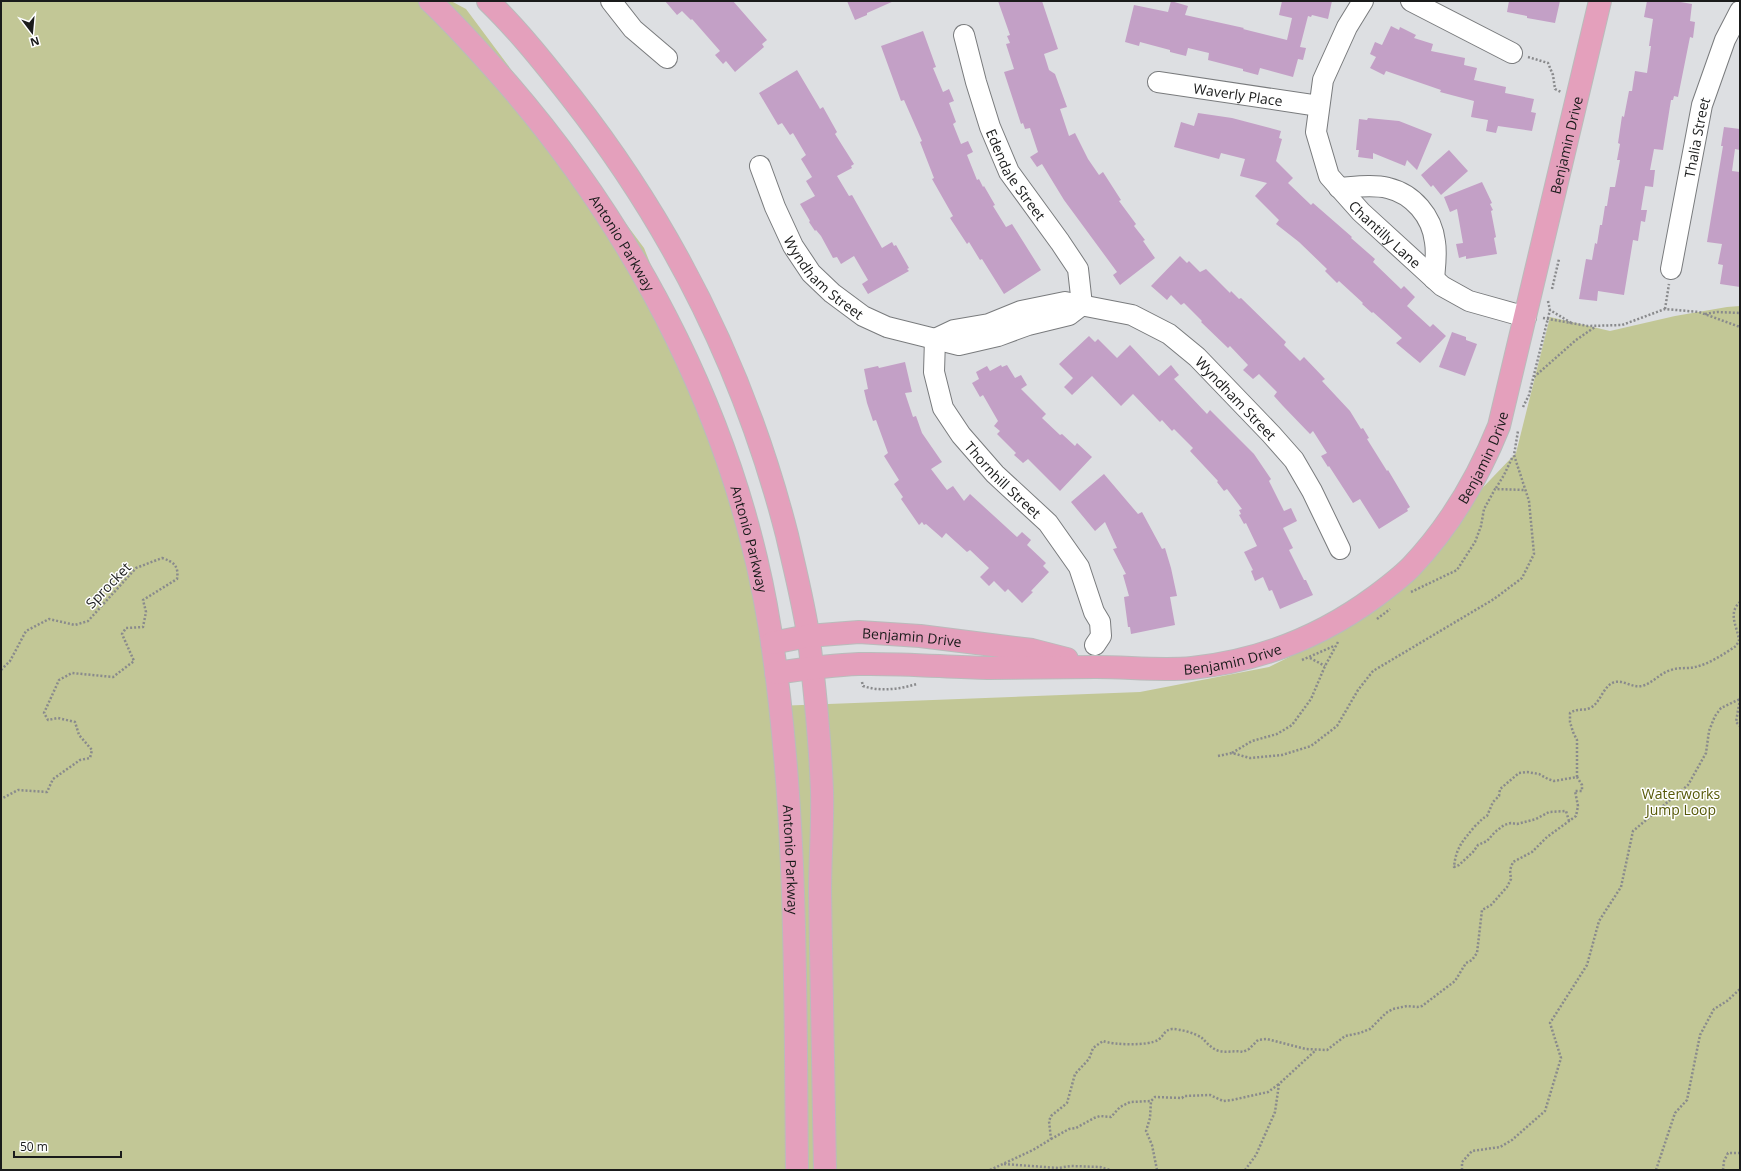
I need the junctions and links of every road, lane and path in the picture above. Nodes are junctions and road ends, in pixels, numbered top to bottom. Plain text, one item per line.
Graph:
1 (430, 1) edge
2 (488, 1) edge
3 (611, 1) edge
4 (1363, 1) edge
5 (1411, 1) edge
6 (1600, 1) edge
7 (1740, 11) edge
8 (964, 35) dead end
9 (1512, 52) joint
10 (667, 58) dead end
11 (1158, 82) dead end
12 (1576, 100) junction
13 (1319, 106) junction
14 (760, 166) dead end
15 (1339, 188) junction
16 (1559, 256) dead end
17 (1671, 269) joint
18 (1434, 279) junction
19 (1551, 290) dead end
20 (1550, 296) dead end
21 (1082, 305) junction
22 (1665, 309) junction
23 (1550, 310) junction
24 (1740, 312) edge
25 (1704, 314) junction
26 (1526, 317) junction
27 (1549, 318) junction
28 (1573, 324) junction
29 (1596, 326) junction
30 (1740, 328) edge
31 (935, 339) junction
32 (1534, 377) junction
33 (1521, 412) dead end
34 (1518, 429) dead end
35 (1514, 455) junction
36 (1495, 489) dead end
37 (1340, 549) dead end
38 (1740, 602) edge
39 (808, 636) junction
40 (772, 643) junction
41 (1334, 646) dead end
42 (1310, 657) dead end
43 (1325, 666) junction
44 (1098, 667) junction
45 (812, 668) junction
46 (1, 670) edge
47 (776, 673) junction
48 (1740, 698) edge
49 (1740, 726) edge
50 (1232, 753) junction
51 (1218, 756) dead end
52 (1577, 776) junction
53 (1, 799) edge
54 (1569, 821) junction
55 (1740, 989) edge
56 (1316, 1050) junction
57 (1279, 1084) junction
58 (1151, 1100) junction
59 (1051, 1139) junction
60 (1740, 1153) edge
61 (1003, 1164) junction
62 (797, 1170) edge
63 (825, 1170) edge
64 (990, 1170) edge
65 (1110, 1170) edge
66 (1157, 1170) edge
67 (1245, 1170) edge
68 (1462, 1170) edge
69 (1656, 1170) edge
70 (1723, 1170) edge

1 - 40 main road, Antonio Parkway
2 - 39 main road, Antonio Parkway
3 - 10 street
4 - 13 street, Chantilly Lane
5 - 9 street
6 - 12 main road, Benjamin Drive
7 - 17 street, Thalia Street
8 - 21 street, Edendale Street
9 - 12 path
11 - 13 street, Waverly Place
12 - 26 main road, Benjamin Drive
13 - 15 street, Chantilly Lane
14 - 31 street, Wyndham Street
15 - 18 street, Chantilly Lane
15 - 18 street, Chantilly Lane
16 - 19 path
17 - 22 path
18 - 26 street, Chantilly Lane
20 - 23 path
21 - 31 street, Wyndham Street
21 - 37 street, Wyndham Street
22 - 25 path
22 - 29 path
23 - 27 path
23 - 28 path
24 - 25 path
25 - 30 path
26 - 27 path
26 - 44 main road, Benjamin Drive
27 - 28 path
27 - 32 path
28 - 29 path
29 - 32 path
31 - 44 street, Thornhill Street
32 - 33 path
34 - 35 path
35 - 36 path
35 - 50 path
38 - 52 path
39 - 40 main road, Benjamin Drive
39 - 44 main road, Benjamin Drive
39 - 45 main road, Antonio Parkway
40 - 47 main road, Antonio Parkway
41 - 43 path
42 - 43 path
43 - 50 path
44 - 45 main road, Benjamin Drive
45 - 47 main road, Benjamin Drive
45 - 63 main road, Antonio Parkway
46 - 53 path, Sprocket
47 - 62 main road, Antonio Parkway
48 - 49 path
48 - 68 path
50 - 51 path
52 - 54 path
52 - 54 path
54 - 56 path
55 - 69 path
56 - 57 path
56 - 59 path
57 - 58 path
57 - 67 path
58 - 59 path
58 - 66 path
59 - 61 path
60 - 70 path
61 - 64 path
61 - 65 path

